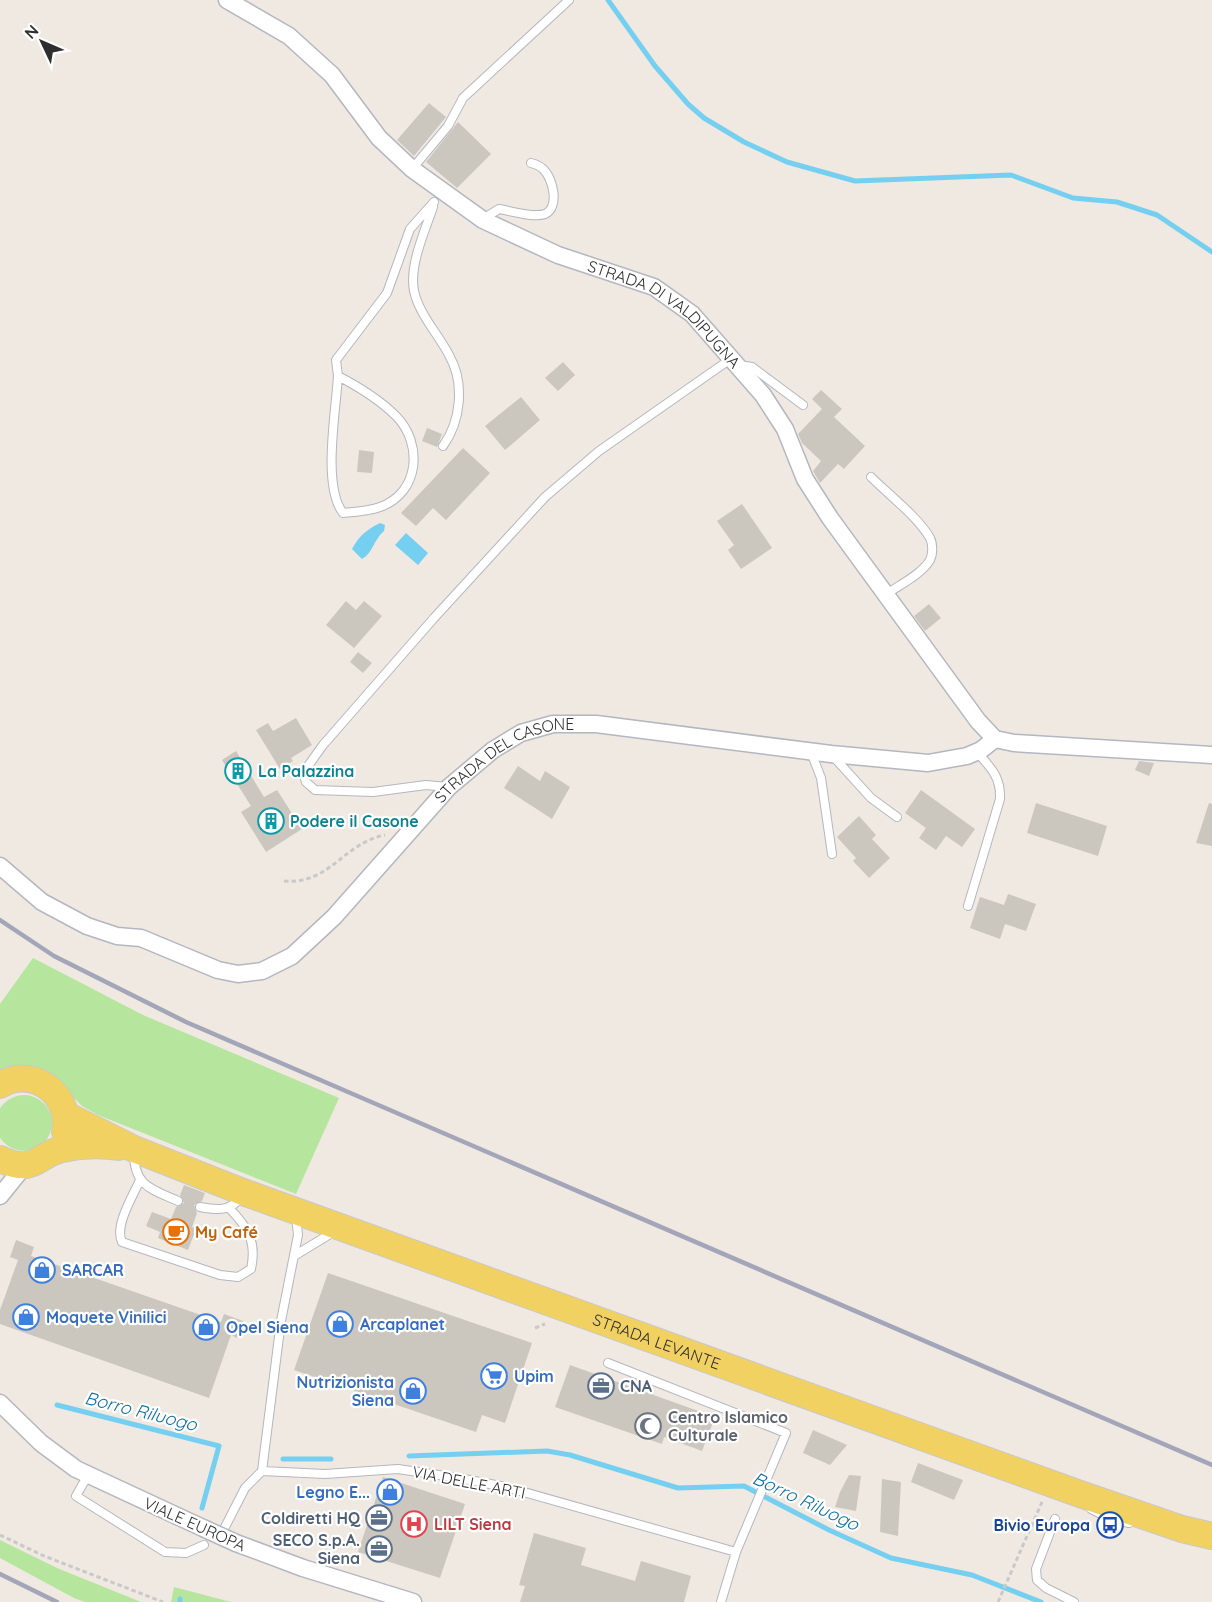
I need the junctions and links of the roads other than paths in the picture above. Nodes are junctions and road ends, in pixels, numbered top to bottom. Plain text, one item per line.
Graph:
1 (227, 0) edge
2 (569, 0) edge
3 (531, 163) dead end
4 (412, 169) junction
5 (436, 195) junction
6 (483, 220) junction
7 (735, 361) junction
8 (339, 376) junction
9 (803, 405) dead end
10 (443, 446) dead end
11 (871, 477) dead end
12 (884, 595) junction
13 (995, 739) junction
14 (810, 752) junction
15 (977, 752) junction
16 (831, 754) junction
17 (1212, 754) edge
18 (449, 787) junction
19 (897, 817) dead end
20 (832, 854) dead end
21 (0, 866) edge
22 (968, 906) dead end
23 (0, 1085) edge
24 (66, 1115) junction
25 (134, 1149) junction
26 (59, 1150) junction
27 (0, 1159) edge
28 (25, 1165) junction
29 (140, 1180) junction
30 (0, 1196) edge
31 (236, 1200) junction
32 (178, 1201) dead end
33 (200, 1207) dead end
34 (294, 1210) junction
35 (342, 1227) junction
36 (294, 1256) junction
37 (608, 1364) dead end
38 (0, 1403) edge
39 (262, 1471) junction
40 (88, 1475) junction
41 (1055, 1519) dead end
42 (225, 1527) dead end
43 (203, 1536) junction
44 (1204, 1540) edge
45 (736, 1552) junction
46 (413, 1602) edge
47 (721, 1602) edge
48 (1074, 1602) edge

1 - 4 street, STRADA DI VALDIPUGNA
2 - 4 lane
3 - 6 lane
4 - 5 street, STRADA DI VALDIPUGNA
5 - 6 street, STRADA DI VALDIPUGNA
5 - 8 lane
5 - 10 lane
6 - 7 street, STRADA DI VALDIPUGNA
7 - 9 lane
7 - 12 street, STRADA DI VALDIPUGNA
7 - 18 lane
8 - 8 lane
11 - 12 lane
12 - 13 street, STRADA DI VALDIPUGNA
13 - 15 street, STRADA DEL CASONE
13 - 17 street
14 - 16 street, STRADA DEL CASONE
14 - 18 street, STRADA DEL CASONE
14 - 20 lane
15 - 16 street, STRADA DEL CASONE
15 - 22 lane
16 - 19 lane
18 - 21 street, STRADA DEL CASONE
23 - 24 main road
24 - 25 main road, STRADA LEVANTE
24 - 26 main road
25 - 26 main road, STRADA LEVANTE
25 - 29 lane
25 - 31 main road, STRADA LEVANTE
26 - 28 main road, STRADA LEVANTE
27 - 28 main road
28 - 30 street
29 - 31 lane
29 - 32 lane
31 - 33 lane
31 - 34 main road, STRADA LEVANTE
34 - 35 main road, STRADA LEVANTE
34 - 36 lane
35 - 36 lane
35 - 44 main road, STRADA LEVANTE
36 - 39 lane
37 - 45 lane
38 - 40 street, VIALE EUROPA
39 - 42 lane
39 - 45 lane, VIA DELLE ARTI
40 - 43 street, VIALE EUROPA
40 - 43 lane
41 - 48 lane
43 - 46 street, VIALE EUROPA, bridge
45 - 47 lane

